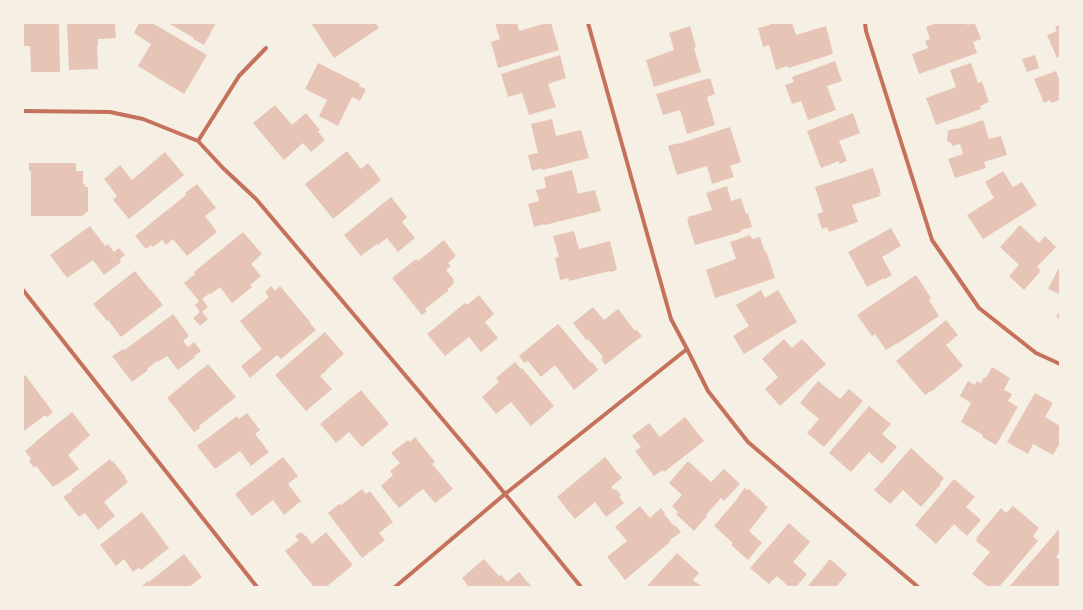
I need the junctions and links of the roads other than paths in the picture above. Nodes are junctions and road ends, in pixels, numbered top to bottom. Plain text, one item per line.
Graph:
1 (588, 23) edge
2 (865, 23) edge
3 (266, 48) dead end
4 (23, 111) edge
5 (198, 141) junction
6 (23, 290) edge
7 (687, 349) junction
8 (1060, 364) edge
9 (505, 494) junction
10 (257, 587) edge
11 (395, 587) edge
12 (581, 587) edge
13 (918, 587) edge

1 - 7 street
2 - 8 street
3 - 5 street
4 - 5 street
5 - 9 street
6 - 10 street
7 - 9 street
7 - 13 street
9 - 11 street
9 - 12 street

